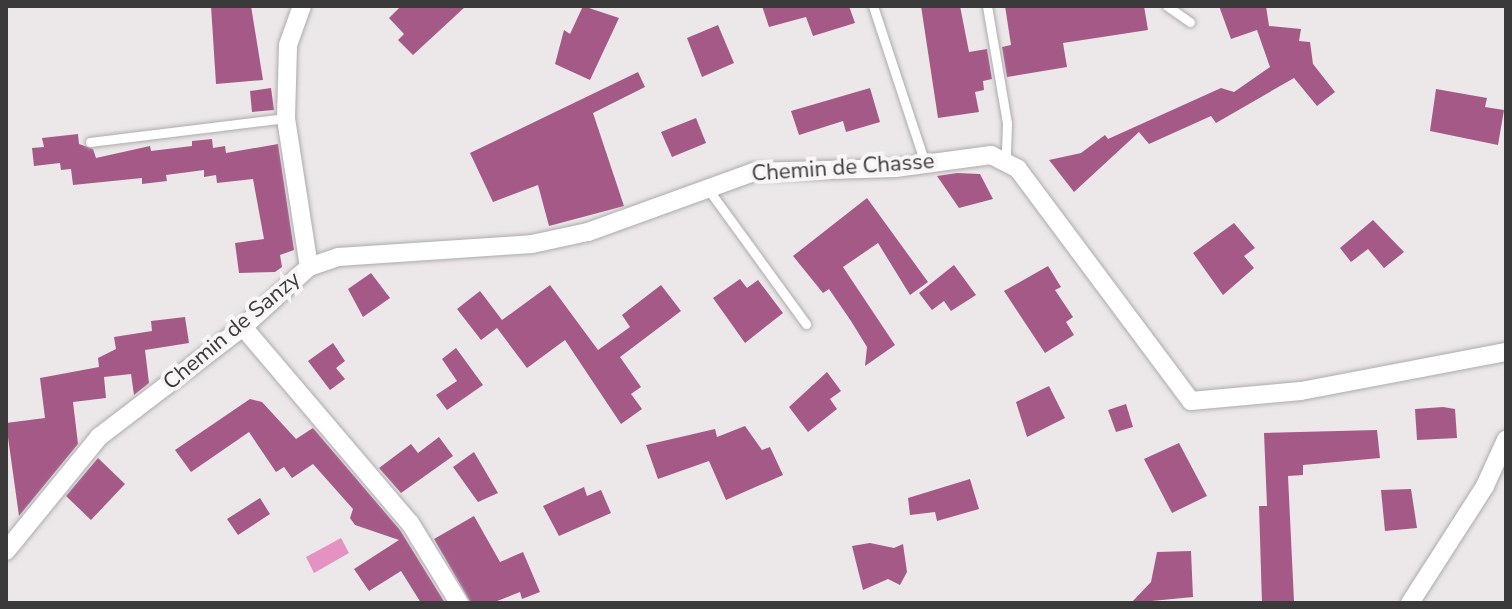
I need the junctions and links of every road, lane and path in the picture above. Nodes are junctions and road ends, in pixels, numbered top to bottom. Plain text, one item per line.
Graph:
1 (302, 6) edge
2 (873, 6) edge
3 (987, 6) edge
4 (1167, 6) edge
5 (1190, 22) dead end
6 (286, 118) junction
7 (90, 142) dead end
8 (1006, 159) junction
9 (925, 163) junction
10 (707, 186) junction
11 (309, 267) junction
12 (806, 324) dead end
13 (243, 327) junction
14 (1506, 352) edge
15 (1506, 440) edge
16 (6, 551) edge
17 (459, 603) edge
18 (1410, 603) edge

1 - 6 street, Chemin de Sanzy
2 - 9 lane
3 - 8 lane
4 - 5 lane
6 - 7 lane
6 - 11 street, Chemin de Sanzy
8 - 9 street, Chemin de Chasse
8 - 14 street
9 - 10 street, Chemin de Chasse
10 - 11 street, Chemin de Chasse
10 - 12 lane
11 - 13 street, Chemin de Sanzy
13 - 16 street, Chemin de Sanzy
13 - 17 street
15 - 18 street

